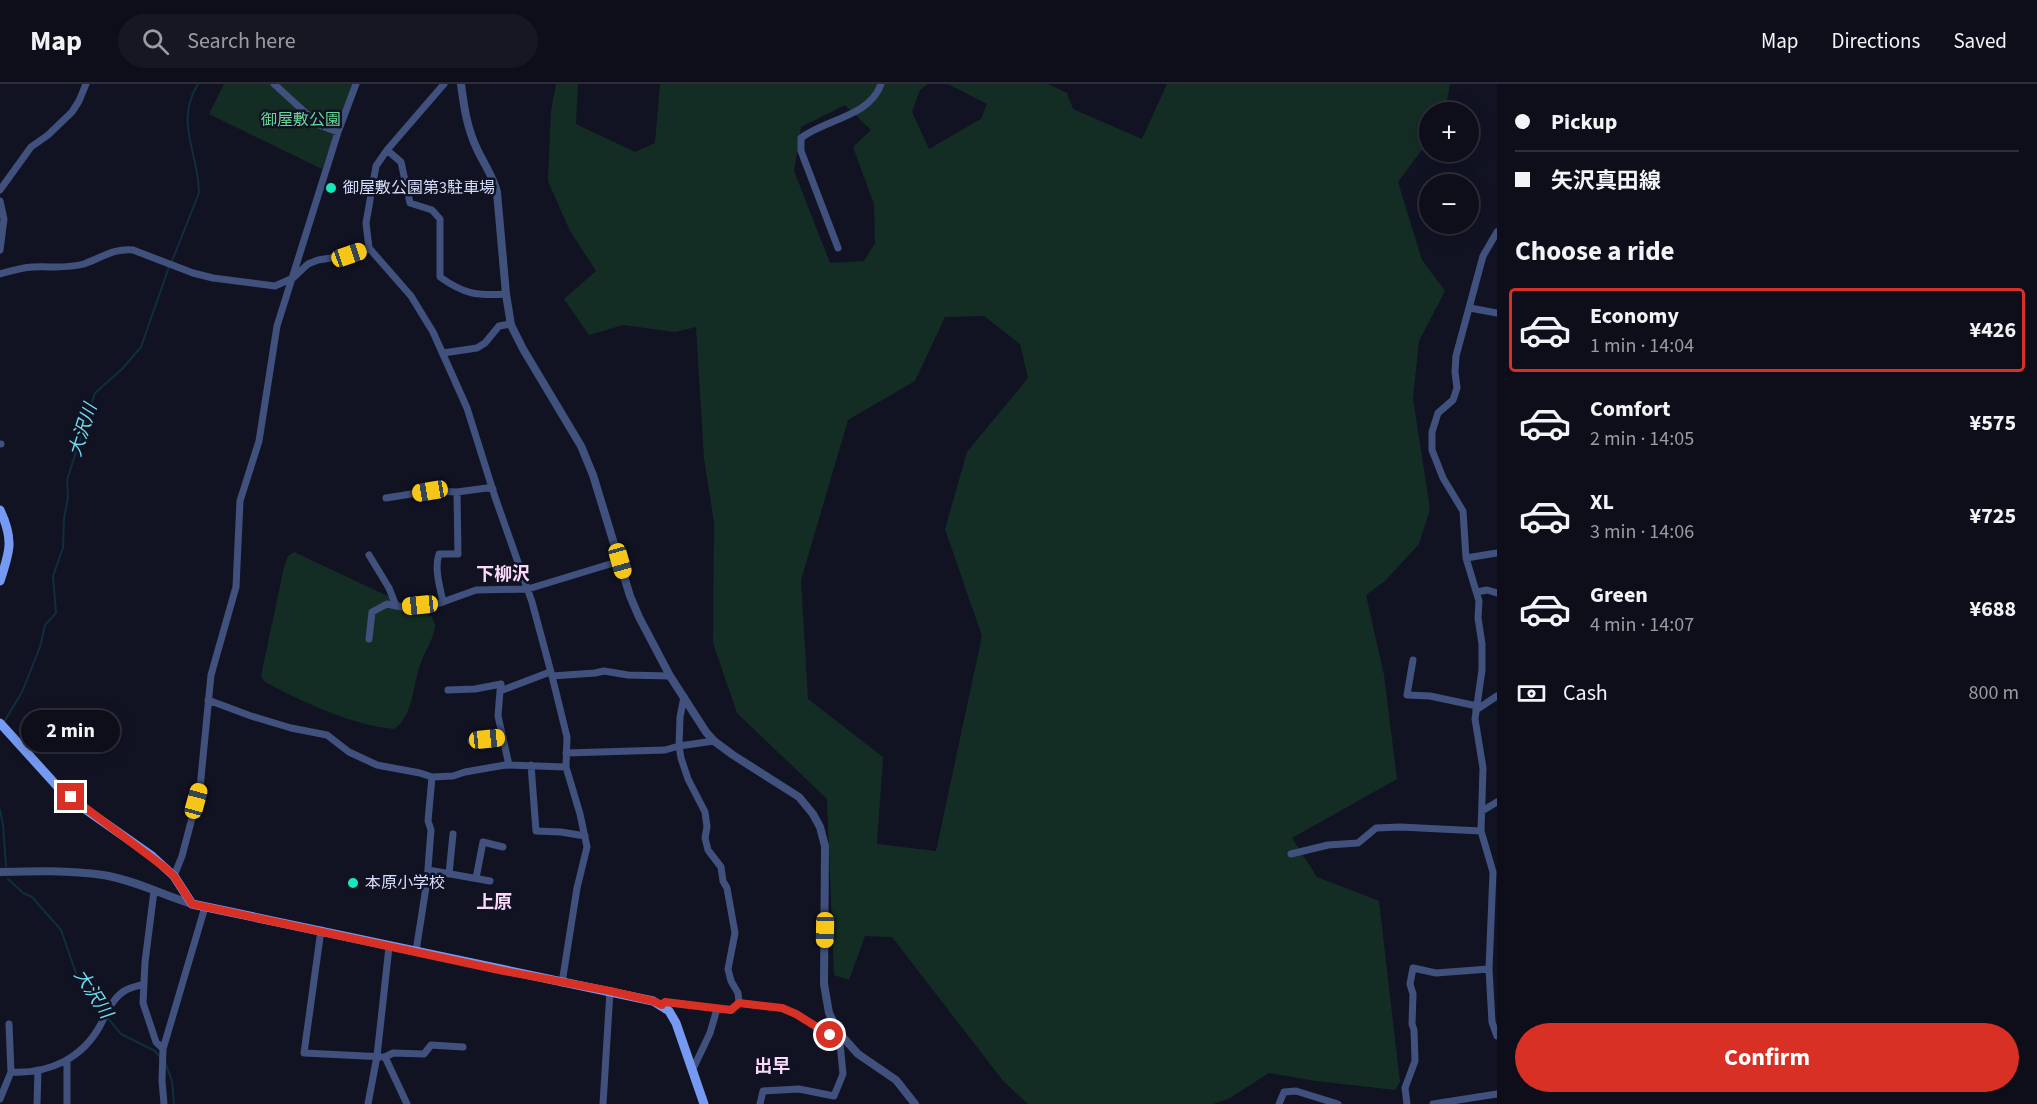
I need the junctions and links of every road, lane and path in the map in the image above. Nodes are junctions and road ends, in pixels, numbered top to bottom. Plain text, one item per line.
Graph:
1 (86, 84) edge
2 (274, 84) edge
3 (356, 84) edge
4 (444, 84) edge
5 (461, 84) edge
6 (881, 84) edge
7 (339, 132) junction
8 (387, 150) junction
9 (0, 190) edge
10 (0, 201) edge
11 (1497, 232) edge
12 (369, 248) junction
13 (838, 248) dead end
14 (0, 250) edge
15 (1, 272) edge
16 (292, 278) junction
17 (506, 294) junction
18 (1470, 308) junction
19 (1497, 313) edge
20 (511, 324) junction
21 (443, 353) junction
22 (493, 489) junction
23 (457, 492) junction
24 (386, 498) dead end
25 (0, 510) edge
26 (1497, 553) edge
27 (369, 555) dead end
28 (1466, 558) junction
29 (620, 561) junction
30 (0, 581) edge
31 (528, 589) junction
32 (1477, 592) junction
33 (1497, 593) edge
34 (443, 602) junction
35 (396, 606) junction
36 (369, 639) dead end
37 (1413, 660) dead end
38 (551, 674) junction
39 (670, 676) junction
40 (448, 690) dead end
41 (500, 691) junction
42 (1497, 696) edge
43 (684, 697) junction
44 (208, 700) junction
45 (1476, 708) junction
46 (0, 723) edge
47 (503, 737) junction
48 (471, 741) dead end
49 (714, 741) junction
50 (679, 746) junction
51 (566, 753) junction
52 (509, 765) junction
53 (531, 765) junction
54 (566, 767) junction
55 (432, 777) junction
56 (1497, 802) edge
57 (1482, 811) junction
58 (1481, 831) junction
59 (453, 834) dead end
60 (585, 836) junction
61 (503, 847) dead end
62 (1291, 854) dead end
63 (428, 870) junction
64 (0, 872) edge
65 (449, 874) junction
66 (174, 876) junction
67 (476, 878) junction
68 (1495, 879) edge
69 (490, 881) dead end
70 (154, 891) junction
71 (192, 904) junction
72 (205, 907) junction
73 (321, 930) junction
74 (389, 946) junction
75 (416, 951) junction
76 (1489, 969) junction
77 (562, 983) junction
78 (144, 984) junction
79 (610, 991) junction
80 (739, 1003) junction
81 (662, 1005) junction
82 (717, 1009) junction
83 (9, 1024) dead end
84 (1496, 1031) edge
85 (839, 1033) junction
86 (464, 1047) dead end
87 (163, 1049) junction
88 (377, 1056) junction
89 (385, 1057) junction
90 (67, 1061) junction
91 (38, 1070) junction
92 (692, 1071) junction
93 (11, 1072) junction
94 (1497, 1094) edge
95 (0, 1099) edge
96 (37, 1104) edge
97 (67, 1104) edge
98 (164, 1104) edge
99 (368, 1104) edge
100 (407, 1104) edge
101 (603, 1104) edge
102 (704, 1104) edge
103 (760, 1104) edge
104 (915, 1104) edge
105 (1279, 1104) edge
106 (1338, 1104) edge
107 (1407, 1104) edge
108 (1433, 1104) edge

1 - 9 street
2 - 7 street
3 - 7 street
4 - 8 street
5 - 17 street
6 - 13 street
7 - 16 street
8 - 12 street
8 - 17 street
10 - 14 street
11 - 18 street
12 - 16 street
12 - 21 street
15 - 16 street
16 - 44 street
17 - 20 street
18 - 19 street
18 - 28 street
20 - 21 street
20 - 29 street
21 - 22 street
22 - 23 street
22 - 31 street
23 - 24 street
23 - 34 street
25 - 30 main road
26 - 28 street
27 - 35 street
28 - 32 street
29 - 31 street
29 - 39 street
31 - 34 street
31 - 38 street
32 - 33 street
32 - 45 street
34 - 35 street
35 - 36 street
37 - 45 street
38 - 39 street
38 - 41 street
38 - 51 street
39 - 43 street
40 - 41 street
41 - 47 street
42 - 45 street
43 - 49 street
43 - 50 street
44 - 55 street
44 - 66 street
45 - 57 street
46 - 66 main road
47 - 48 street
47 - 52 street
49 - 50 street
49 - 85 street
50 - 51 street
50 - 80 street
51 - 54 street
52 - 53 street
52 - 55 street
53 - 54 street
53 - 60 street
54 - 60 street
55 - 63 street
56 - 57 street
57 - 58 street
58 - 62 street
58 - 68 street
59 - 65 street
60 - 77 street
61 - 67 street
63 - 65 street
63 - 75 street
64 - 70 street
65 - 67 street
66 - 71 main road
67 - 69 street
68 - 76 street
70 - 71 street
70 - 78 street
71 - 72 main road
72 - 73 main road
72 - 87 street
73 - 74 main road
73 - 88 street
74 - 75 main road
74 - 88 street
75 - 77 main road
76 - 84 street
76 - 107 street
77 - 79 main road
78 - 87 street
78 - 90 street
79 - 81 main road
79 - 101 street
80 - 82 street
80 - 85 street
81 - 82 street
81 - 92 main road
82 - 92 street
83 - 93 street
85 - 103 street
85 - 104 street
86 - 89 street
87 - 98 street
88 - 89 street
88 - 99 street
89 - 100 street
90 - 91 street
90 - 97 street
91 - 93 street
91 - 96 street
92 - 102 main road
93 - 95 street
94 - 108 street
105 - 106 street

